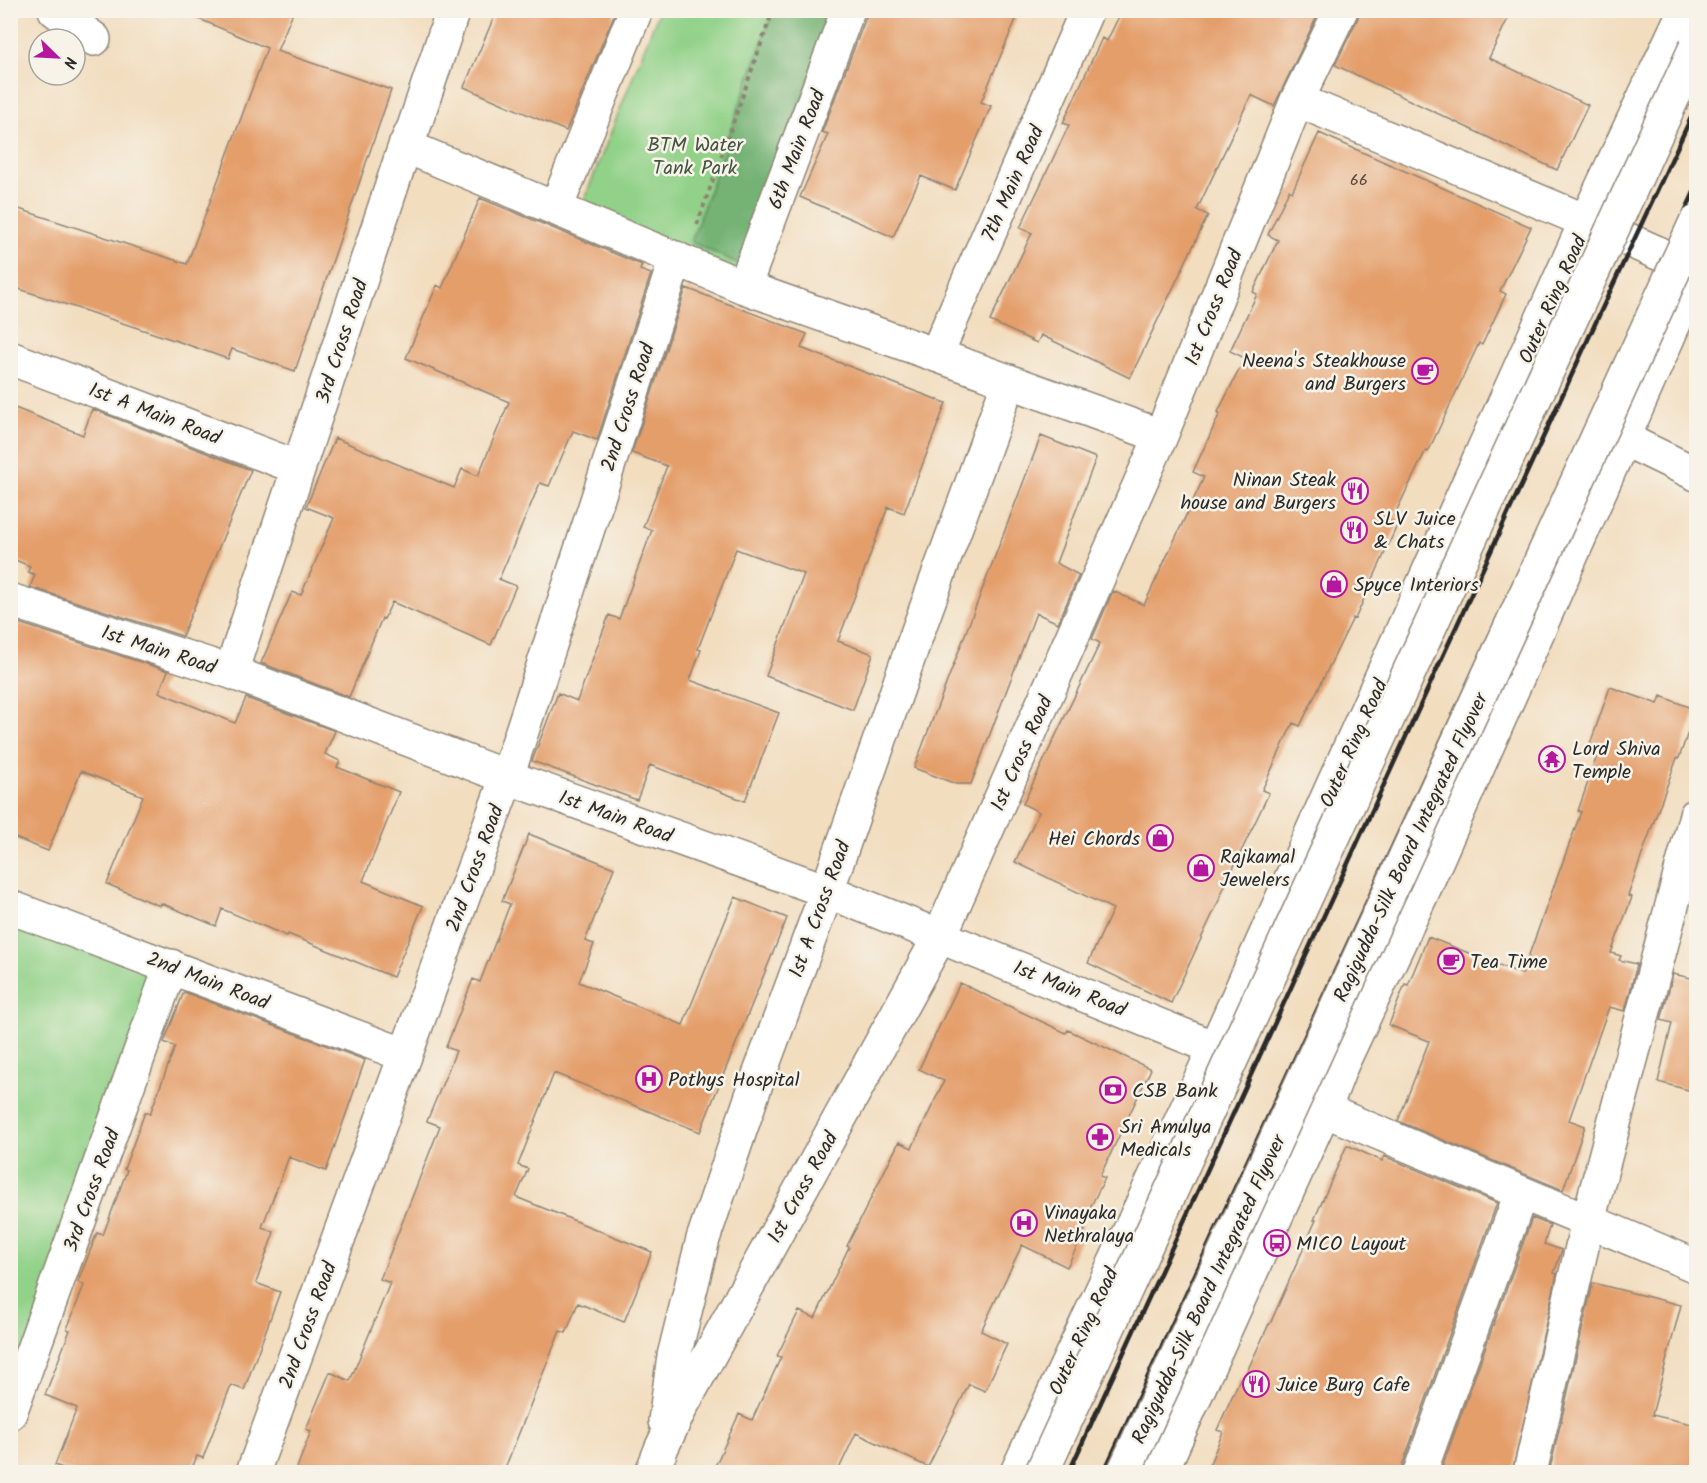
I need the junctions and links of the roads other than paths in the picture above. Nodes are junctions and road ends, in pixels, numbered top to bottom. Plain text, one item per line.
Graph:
1 (55, 10) edge
2 (453, 10) edge
3 (636, 10) edge
4 (848, 10) edge
5 (1088, 10) edge
6 (1341, 10) edge
7 (1685, 10) edge
8 (94, 39) dead end
9 (1696, 47) edge
10 (1298, 100) junction
11 (405, 146) junction
12 (556, 208) junction
13 (1586, 221) junction
14 (1696, 222) edge
15 (676, 258) junction
16 (1696, 272) edge
17 (744, 287) junction
18 (936, 354) junction
19 (10, 358) edge
20 (1009, 381) junction
21 (1161, 436) junction
22 (1623, 439) junction
23 (299, 468) junction
24 (1696, 474) edge
25 (10, 600) edge
26 (231, 672) junction
27 (507, 777) junction
28 (1696, 815) edge
29 (827, 891) junction
30 (10, 907) edge
31 (940, 936) junction
32 (171, 966) junction
33 (1215, 1048) junction
34 (405, 1055) junction
35 (1324, 1110) junction
36 (1521, 1193) junction
37 (1588, 1221) junction
38 (1696, 1266) edge
39 (10, 1413) edge
40 (657, 1460) edge
41 (252, 1473) edge
42 (1017, 1473) edge
43 (1042, 1473) edge
44 (1124, 1473) edge
45 (1161, 1473) edge
46 (1420, 1473) edge
47 (1530, 1473) edge

1 - 8 main road
2 - 11 main road, 3rd Cross Road
3 - 12 main road
4 - 17 main road, 6th Main Road
5 - 18 main road, 7th Main Road
6 - 10 main road, 1st Cross Road
7 - 13 main road, Outer Ring Road
9 - 43 main road, bridge
10 - 13 main road
10 - 21 main road, 1st Cross Road
11 - 12 main road
11 - 23 main road, 3rd Cross Road
12 - 15 main road
13 - 16 main road
13 - 33 main road, Outer Ring Road
14 - 44 main road, Ragigudda-Silk Board Integrated Flyover, bridge
15 - 17 main road
15 - 27 main road, 2nd Cross Road
16 - 22 main road
17 - 18 main road
18 - 20 main road
19 - 23 main road, 1st A Main Road
20 - 21 main road
20 - 29 main road, 1st A Cross Road
21 - 31 main road, 1st Cross Road
22 - 24 main road
22 - 35 main road
23 - 26 main road, 3rd Cross Road
25 - 26 main road, 1st Main Road
26 - 27 main road, 1st Main Road
27 - 29 main road, 1st Main Road
27 - 34 main road, 2nd Cross Road
28 - 37 main road
29 - 31 main road, 1st Main Road
29 - 40 main road, 1st A Cross Road
30 - 32 main road, 2nd Main Road
31 - 33 main road, 1st Main Road
31 - 40 main road, 1st Cross Road
32 - 34 main road, 2nd Main Road
32 - 39 main road, 3rd Cross Road
33 - 42 main road, Outer Ring Road
34 - 41 main road, 2nd Cross Road
35 - 36 main road
35 - 45 main road
36 - 37 main road
36 - 46 main road
37 - 38 main road
37 - 47 main road

